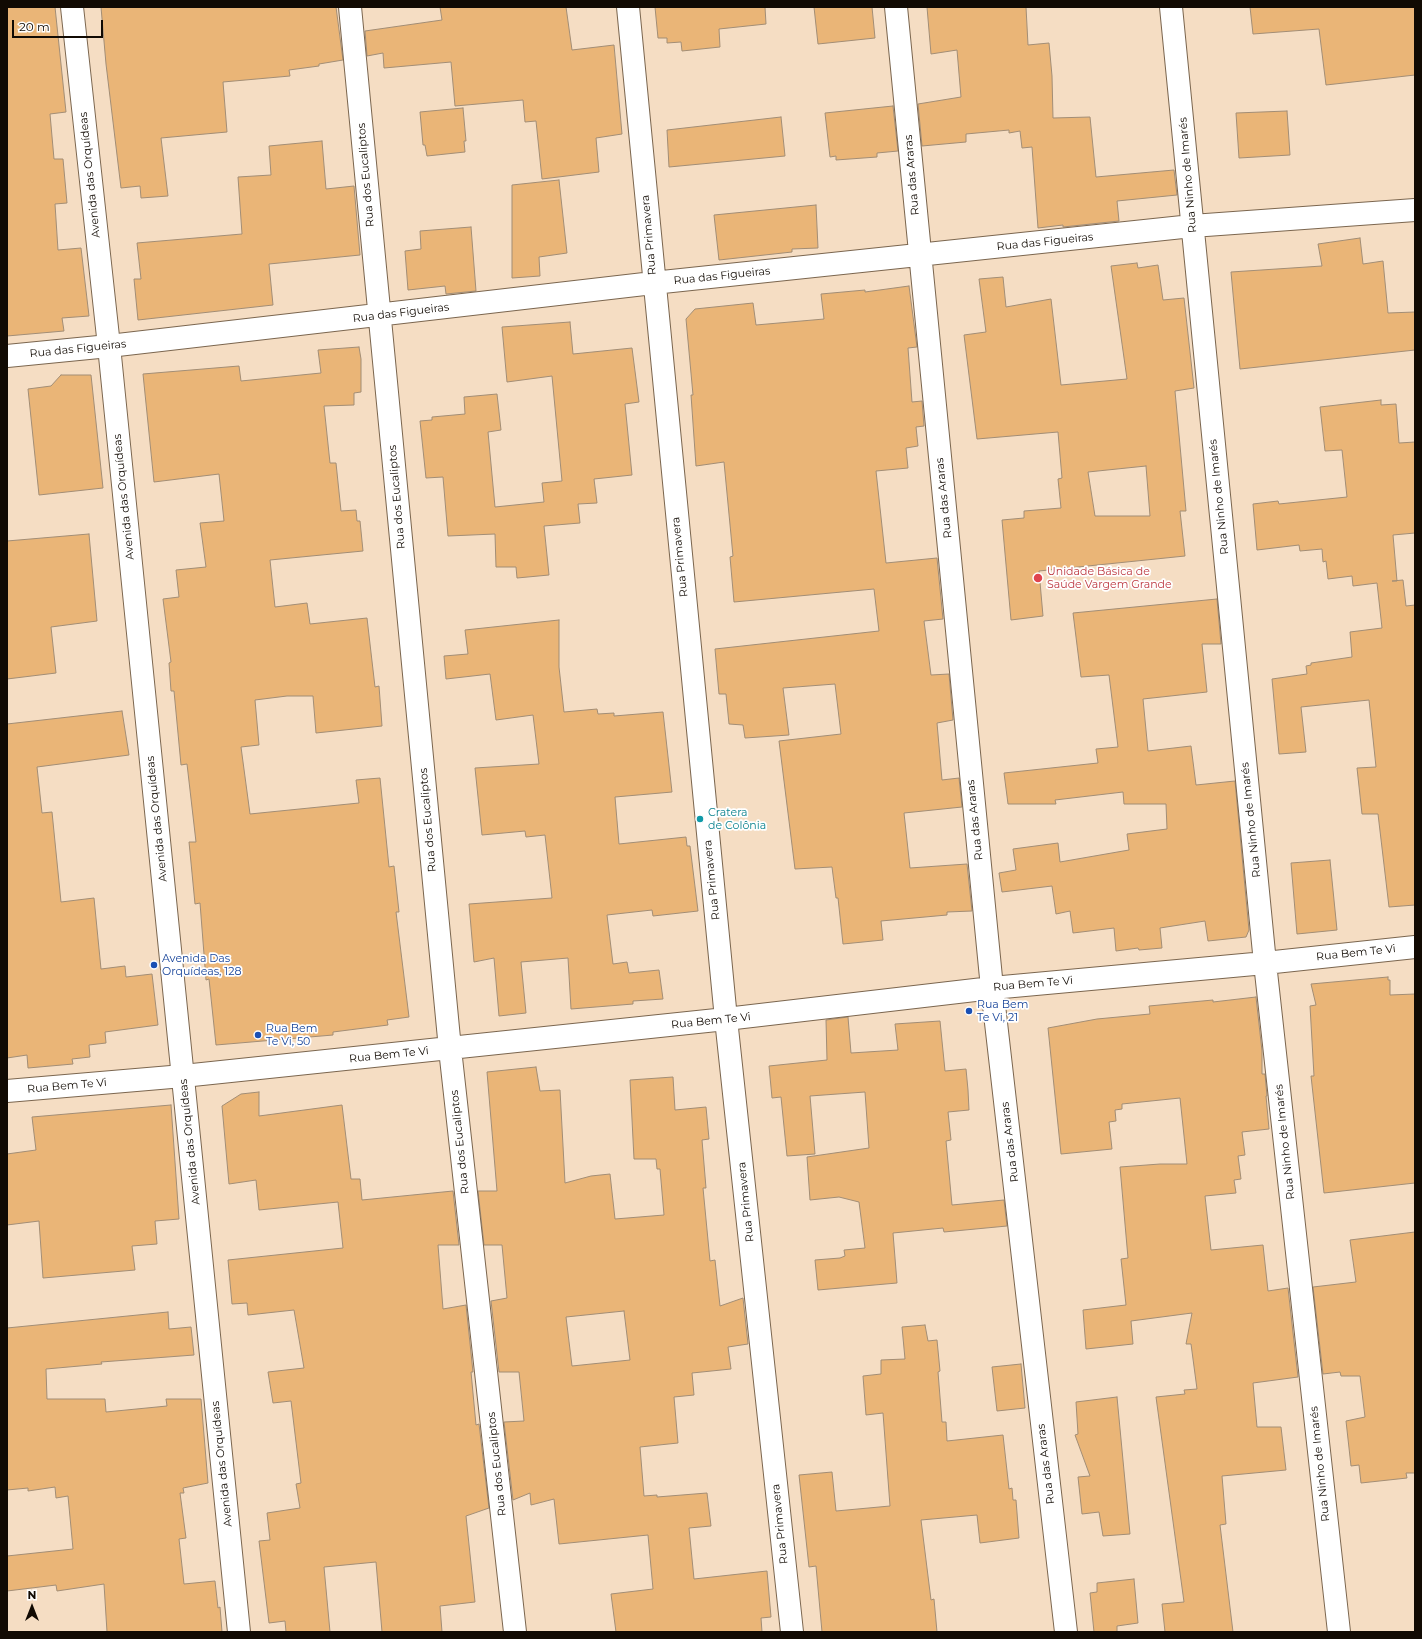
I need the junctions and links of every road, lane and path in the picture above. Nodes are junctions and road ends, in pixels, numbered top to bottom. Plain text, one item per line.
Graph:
1 (72, 7) edge
2 (350, 7) edge
3 (628, 7) edge
4 (896, 7) edge
5 (1171, 7) edge
6 (1415, 210) edge
7 (1192, 226) junction
8 (920, 255) junction
9 (653, 283) junction
10 (380, 316) junction
11 (109, 346) junction
12 (7, 356) edge
13 (1415, 946) edge
14 (1265, 963) junction
15 (992, 988) junction
16 (726, 1019) junction
17 (450, 1049) junction
18 (183, 1076) junction
19 (7, 1091) edge
20 (239, 1632) edge
21 (515, 1632) edge
22 (792, 1632) edge
23 (1066, 1632) edge
24 (1339, 1632) edge

1 - 11 street, Avenida das Orquídeas
2 - 10 street, Rua dos Eucaliptos
3 - 9 street, Rua Primavera
4 - 8 street, Rua das Araras
5 - 7 street, Rua Ninho de Imarés
6 - 7 street, Rua das Figueiras
7 - 8 street, Rua das Figueiras
7 - 14 street, Rua Ninho de Imarés
8 - 9 street, Rua das Figueiras
8 - 15 street, Rua das Araras
9 - 10 street, Rua das Figueiras
9 - 16 street, Rua Primavera
10 - 11 street, Rua das Figueiras
10 - 17 street, Rua dos Eucaliptos
11 - 12 street, Rua das Figueiras
11 - 18 street, Avenida das Orquídeas
13 - 14 street, Rua Bem Te Vi
14 - 15 street, Rua Bem Te Vi
14 - 24 street, Rua Ninho de Imarés
15 - 16 street, Rua Bem Te Vi
15 - 23 street, Rua das Araras
16 - 17 street, Rua Bem Te Vi
16 - 22 street, Rua Primavera
17 - 18 street, Rua Bem Te Vi
17 - 21 street, Rua dos Eucaliptos
18 - 19 street, Rua Bem Te Vi
18 - 20 street, Avenida das Orquídeas

